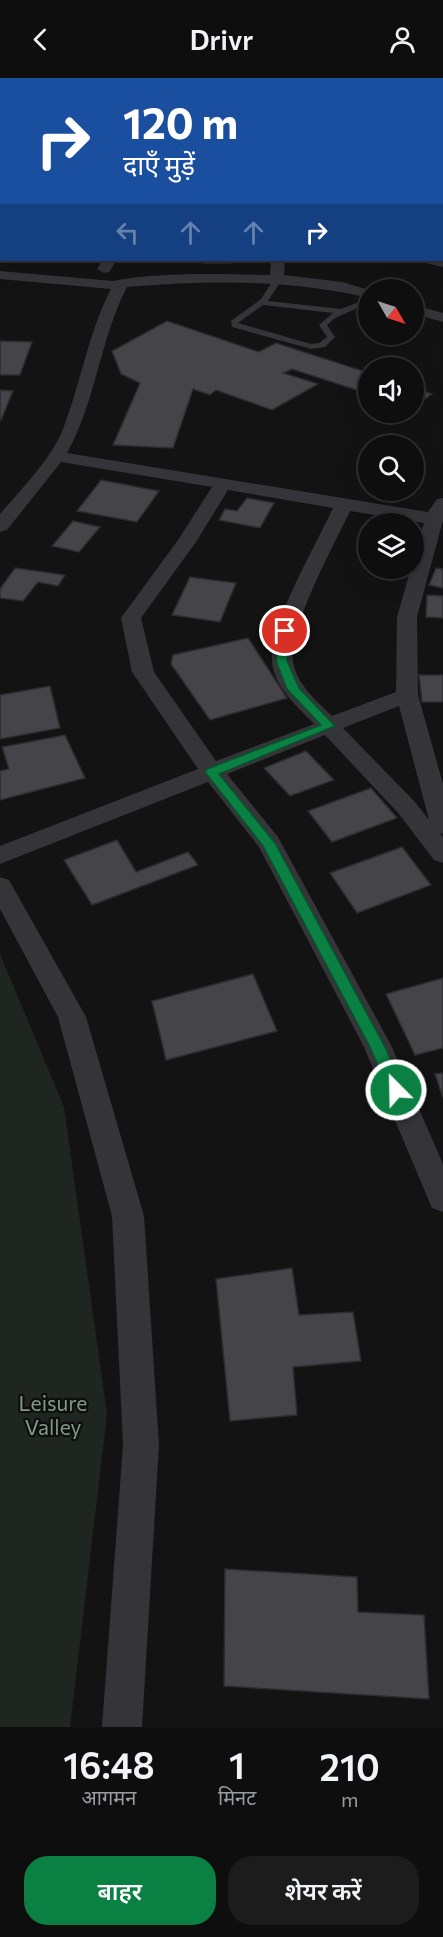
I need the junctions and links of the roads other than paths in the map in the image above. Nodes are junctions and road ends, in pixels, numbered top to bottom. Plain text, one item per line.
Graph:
1 (278, 261) edge
2 (113, 273) edge
3 (0, 276) edge
4 (277, 281) junction
5 (358, 291) edge
6 (261, 303) junction
7 (358, 305) edge
8 (342, 312) junction
9 (424, 312) edge
10 (443, 318) edge
11 (56, 456) junction
12 (223, 484) junction
13 (344, 504) junction
14 (438, 511) edge
15 (0, 526) edge
16 (407, 695) junction
17 (329, 726) junction
18 (212, 772) junction
19 (443, 826) edge
20 (443, 854) edge
21 (0, 855) edge
22 (0, 886) edge
23 (443, 1199) edge
24 (122, 1727) edge

1 - 4 street
2 - 3 street
2 - 4 street
2 - 11 street
4 - 5 street
4 - 6 lane
6 - 8 lane
6 - 8 lane
7 - 8 lane
9 - 10 street
11 - 12 street
11 - 15 street
12 - 13 street
12 - 18 street
13 - 14 street
13 - 17 street
14 - 16 street
16 - 17 street
16 - 19 street
17 - 18 street
17 - 20 street
18 - 21 street
18 - 23 street
22 - 24 street

